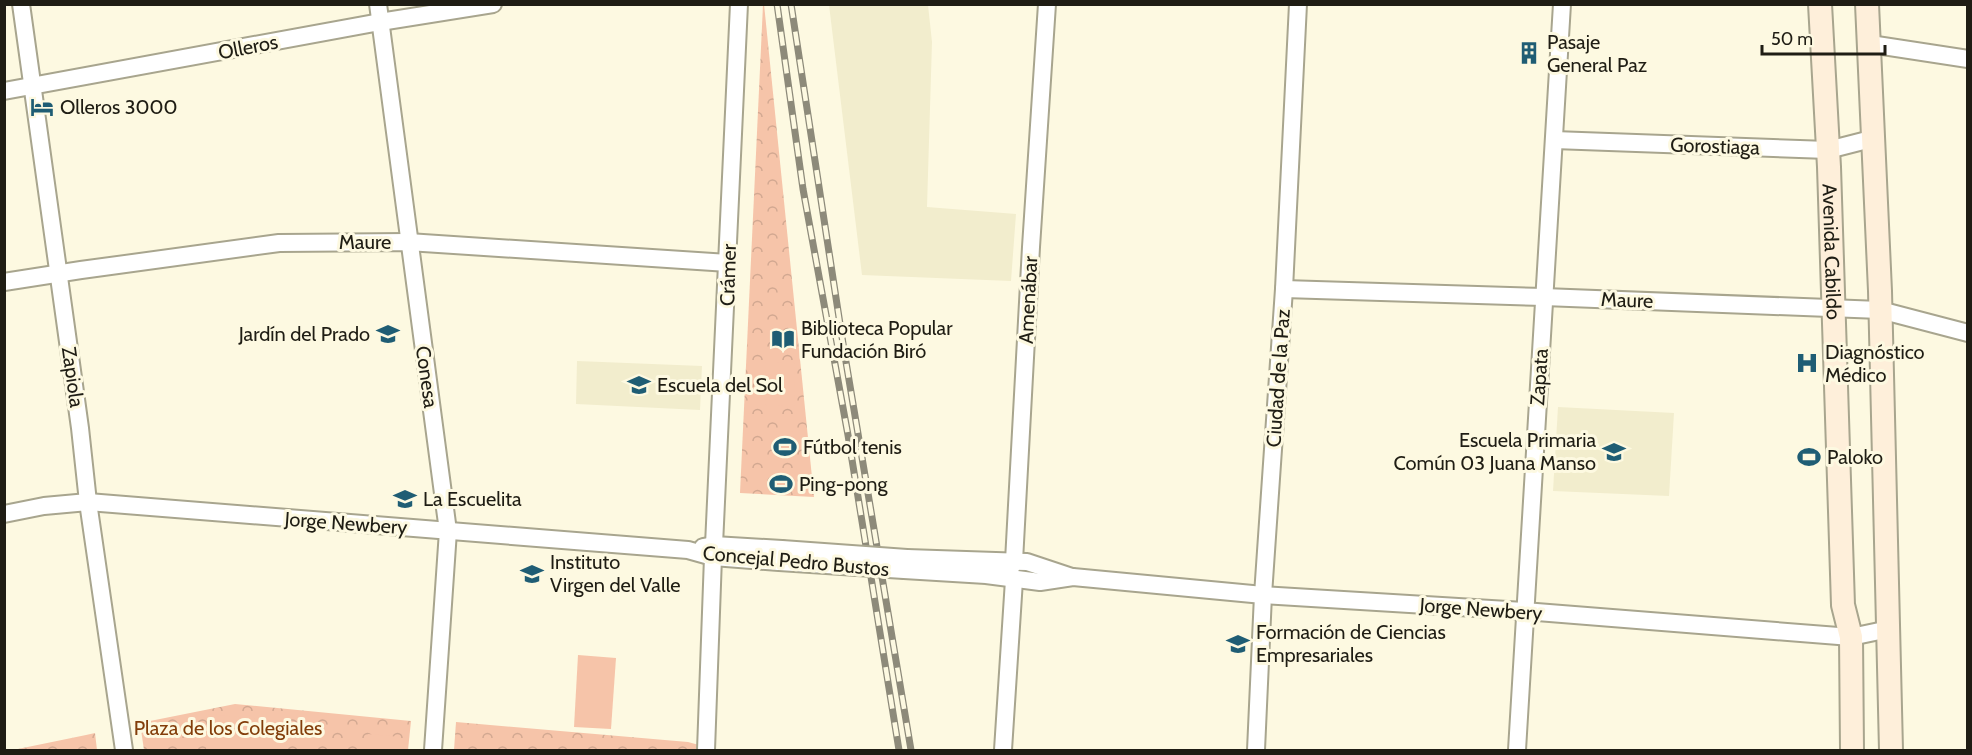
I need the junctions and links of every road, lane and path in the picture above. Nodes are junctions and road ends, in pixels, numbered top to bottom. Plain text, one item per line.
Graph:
1 (21, 4) edge
2 (378, 4) edge
3 (493, 4) edge
4 (739, 4) edge
5 (1047, 4) edge
6 (1298, 4) edge
7 (1562, 4) edge
8 (1820, 4) edge
9 (1868, 4) edge
10 (380, 22) junction
11 (1870, 44) junction
12 (1968, 59) edge
13 (33, 87) junction
14 (4, 92) edge
15 (1875, 138) junction
16 (1554, 140) junction
17 (1828, 150) junction
18 (408, 242) junction
19 (728, 263) junction
20 (59, 273) junction
21 (4, 282) edge
22 (1284, 289) junction
23 (1544, 297) junction
24 (1833, 308) junction
25 (1880, 310) junction
26 (1968, 333) edge
27 (88, 502) junction
28 (4, 514) edge
29 (448, 531) junction
30 (688, 550) joint
31 (713, 551) junction
32 (1014, 561) junction
33 (906, 564) junction
34 (986, 575) junction
35 (1073, 577) junction
36 (1014, 580) junction
37 (1263, 594) junction
38 (1524, 611) junction
39 (1889, 629) junction
40 (1851, 637) junction
41 (124, 750) edge
42 (433, 750) edge
43 (706, 750) edge
44 (1004, 750) edge
45 (1256, 750) edge
46 (1517, 750) edge
47 (1852, 750) edge
48 (1892, 750) edge

1 - 13 street, Zapiola
2 - 10 street, Conesa
3 - 10 street, Olleros
4 - 19 street, Crámer
5 - 32 street, Amenábar
6 - 22 street, Ciudad de la Paz
7 - 16 street, Zapata
8 - 17 main road, Avenida Cabildo
9 - 11 main road
10 - 13 street, Olleros
10 - 18 street, Conesa
11 - 12 street
11 - 15 main road
13 - 14 street, Olleros
13 - 20 street, Zapiola
15 - 17 street, Gorostiaga
15 - 25 main road
16 - 17 street, Gorostiaga
16 - 23 street, Zapata
17 - 24 main road, Avenida Cabildo
18 - 19 street, Maure
18 - 20 street, Maure
18 - 29 street, Conesa
19 - 31 street, Crámer
20 - 21 street, Maure
20 - 27 street, Zapiola
22 - 23 street, Maure
22 - 37 street, Ciudad de la Paz
23 - 24 street, Maure
23 - 38 street, Zapata
24 - 25 street, Maure
24 - 40 main road, Avenida Cabildo
25 - 26 street, Maure
25 - 39 main road
27 - 28 street, Jorge Newbery
27 - 29 street, Jorge Newbery
27 - 41 street, Zapiola
29 - 30 street, Jorge Newbery
29 - 42 street, Conesa
30 - 31 street, Concejal Pedro Bustos
31 - 33 street, Concejal Pedro Bustos, bridge
31 - 43 street, Crámer
32 - 33 street, Concejal Pedro Bustos
32 - 34 street
32 - 35 street, Jorge Newbery
33 - 34 street, Concejal Pedro Bustos
34 - 36 street, Concejal Pedro Bustos
35 - 36 street, Jorge Newbery
35 - 37 street, Jorge Newbery
36 - 44 street
37 - 38 street, Jorge Newbery
37 - 45 street, Ciudad de la Paz
38 - 40 street, Jorge Newbery
38 - 46 street, Zapata
39 - 40 street, Jorge Newbery
39 - 48 main road
40 - 47 main road, Avenida Cabildo

